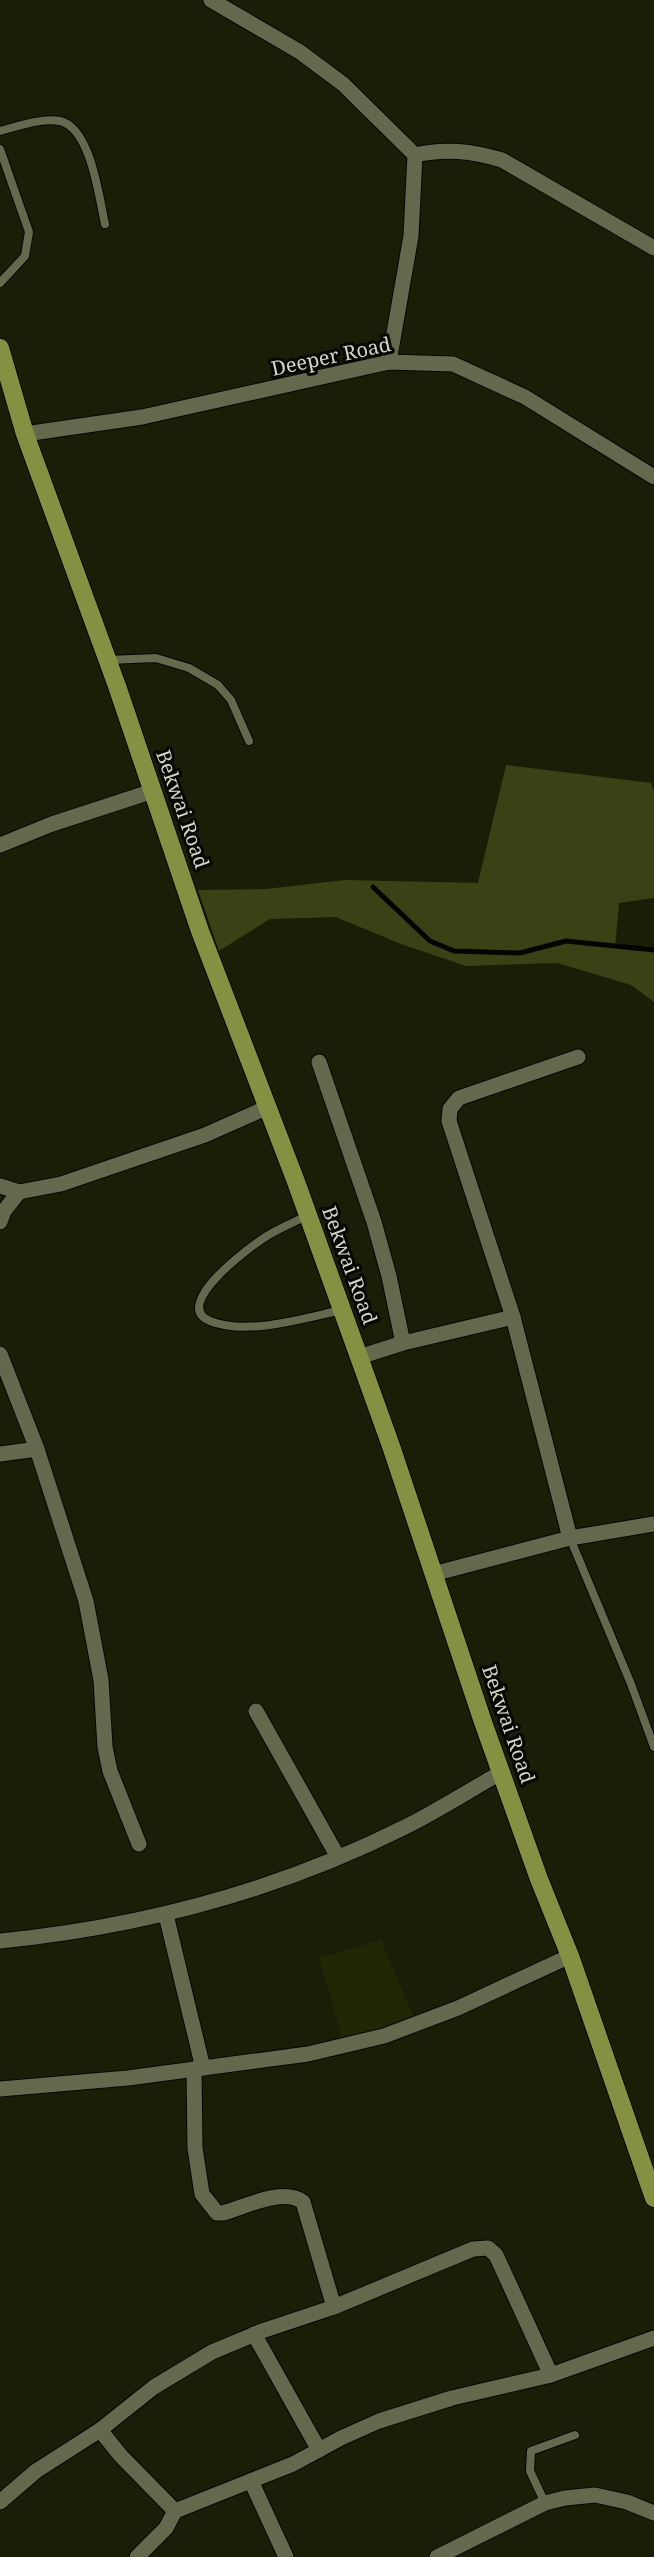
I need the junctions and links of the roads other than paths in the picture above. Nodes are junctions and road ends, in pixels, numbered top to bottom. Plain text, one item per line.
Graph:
1 (211, 0) edge
2 (0, 131) edge
3 (0, 150) edge
4 (415, 155) junction
5 (105, 224) dead end
6 (654, 248) edge
7 (0, 283) edge
8 (0, 348) edge
9 (389, 362) junction
10 (25, 434) junction
11 (654, 477) edge
12 (108, 660) junction
13 (249, 741) dead end
14 (153, 791) junction
15 (0, 845) edge
16 (578, 1057) dead end
17 (319, 1062) dead end
18 (268, 1107) junction
19 (0, 1186) edge
20 (19, 1192) junction
21 (308, 1215) junction
22 (0, 1221) edge
23 (342, 1310) junction
24 (513, 1317) junction
25 (404, 1343) junction
26 (0, 1354) edge
27 (359, 1357) junction
28 (37, 1449) junction
29 (0, 1454) edge
30 (654, 1524) edge
31 (570, 1538) junction
32 (433, 1574) junction
33 (256, 1711) dead end
34 (654, 1747) edge
35 (502, 1772) junction
36 (139, 1844) dead end
37 (338, 1857) junction
38 (166, 1915) junction
39 (1, 1938) edge
40 (570, 1956) junction
41 (198, 2068) junction
42 (0, 2089) edge
43 (654, 2198) edge
44 (334, 2307) junction
45 (254, 2334) junction
46 (654, 2338) edge
47 (552, 2375) junction
48 (100, 2430) junction
49 (575, 2434) dead end
50 (319, 2450) junction
51 (251, 2481) junction
52 (0, 2502) edge
53 (545, 2503) junction
54 (175, 2511) junction
55 (654, 2514) edge
56 (454, 2553) edge
57 (137, 2557) edge
58 (286, 2557) edge
59 (437, 2557) edge

1 - 4 street
2 - 5 lane
3 - 7 lane
4 - 6 street
4 - 9 street
8 - 10 highway, Bekwai Road
9 - 10 street, Deeper Road
9 - 11 street, Deeper Road
10 - 12 highway, Bekwai Road
12 - 13 lane
12 - 14 highway, Bekwai Road
14 - 15 street
14 - 18 highway, Bekwai Road
16 - 24 street
17 - 25 street
18 - 20 street
18 - 21 highway, Bekwai Road
19 - 20 street
20 - 22 street
21 - 23 highway, Bekwai Road
21 - 23 lane
23 - 27 highway, Bekwai Road
24 - 25 street
24 - 31 street
25 - 27 street
26 - 28 street
27 - 32 highway, Bekwai Road
28 - 29 street
28 - 36 street
30 - 31 street
31 - 32 street
31 - 34 lane
32 - 35 highway, Bekwai Road
33 - 37 street
35 - 37 street
35 - 40 highway, Bekwai Road
37 - 38 street
38 - 39 street
38 - 41 street
40 - 41 street
40 - 43 highway, Bekwai Road
41 - 42 street
41 - 44 street
44 - 45 street
44 - 47 street
45 - 48 street
45 - 50 street
46 - 47 street
47 - 50 street
48 - 52 street
48 - 54 street
49 - 53 lane
50 - 51 street
51 - 54 street
51 - 58 street
53 - 55 street
53 - 56 street
54 - 57 street
56 - 59 street

